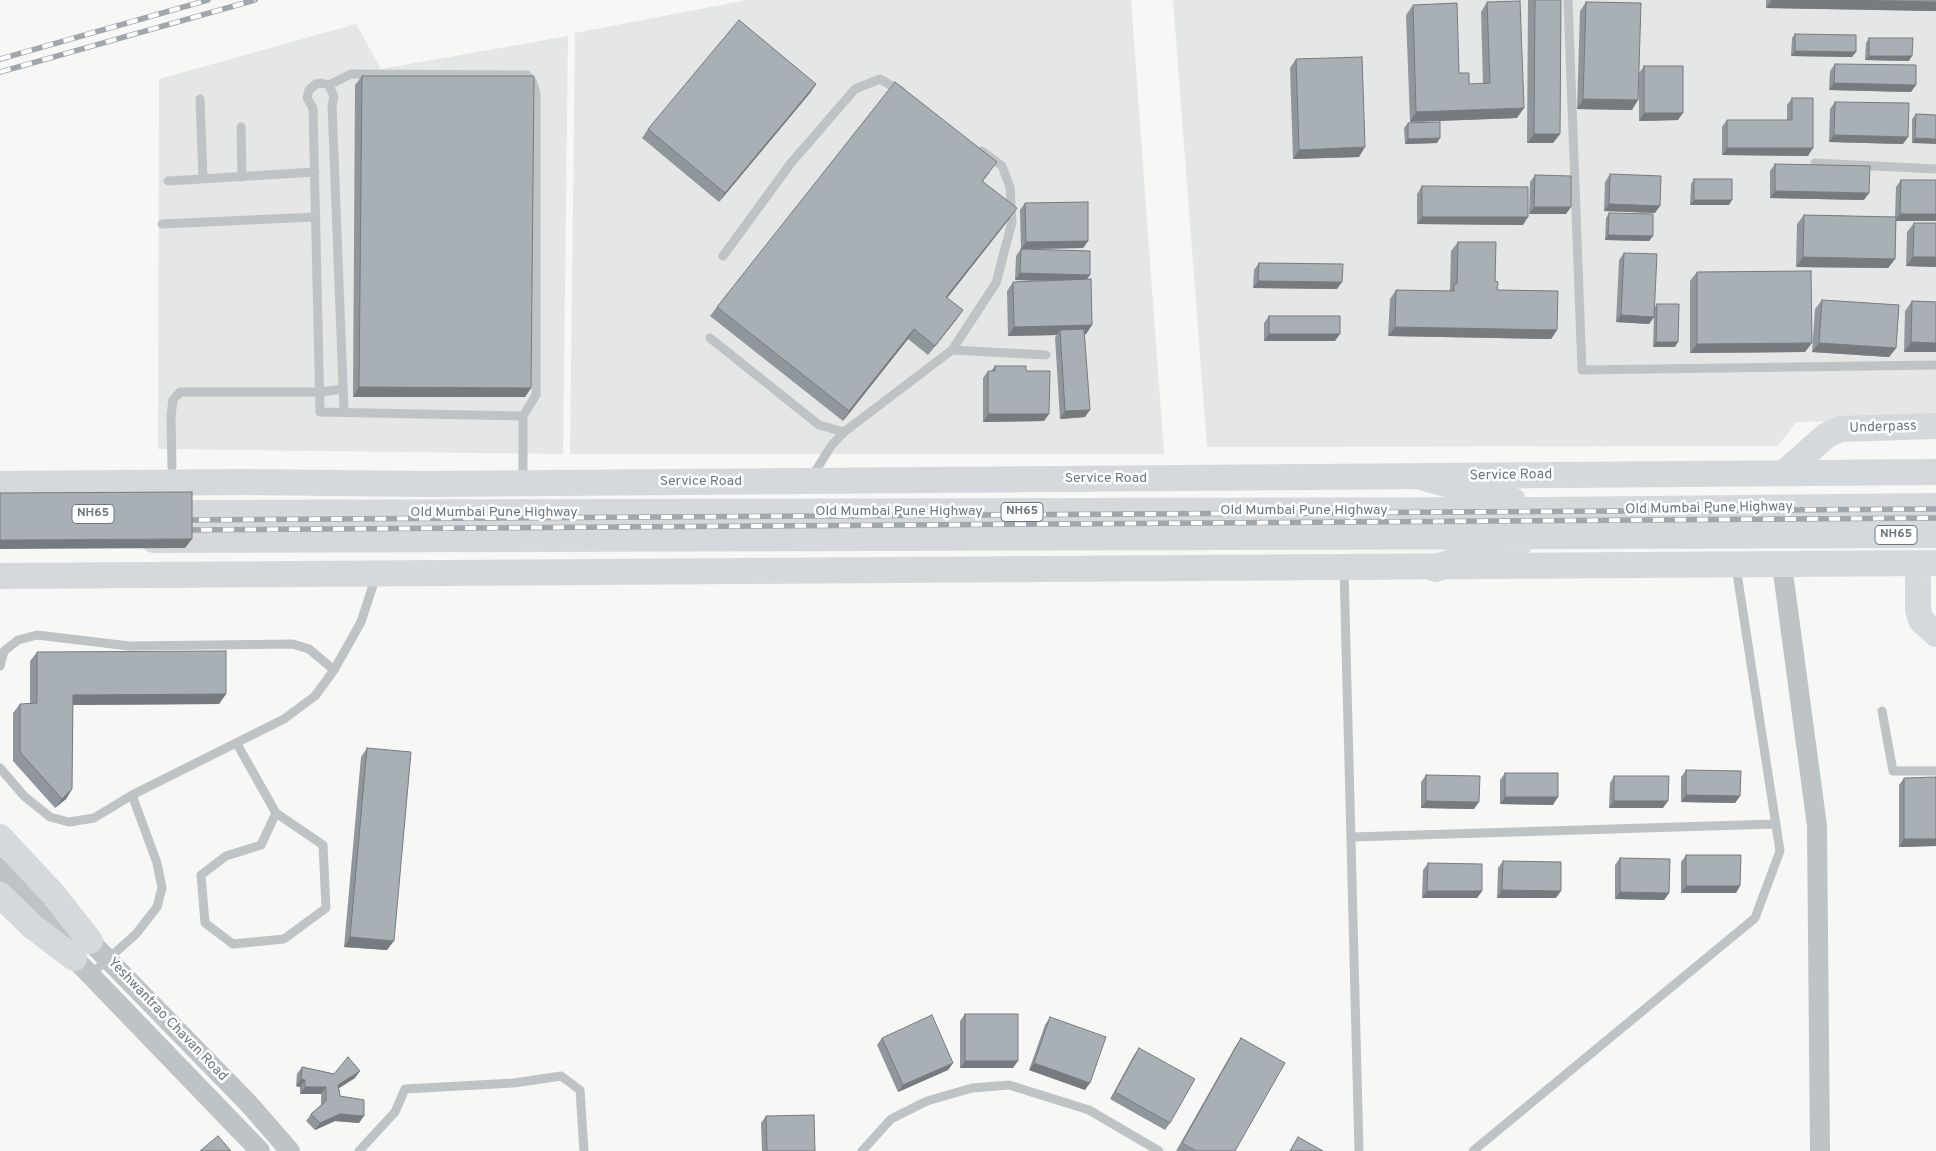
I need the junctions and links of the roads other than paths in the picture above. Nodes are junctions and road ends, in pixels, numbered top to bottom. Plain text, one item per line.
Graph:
1 (1568, 0) edge
2 (329, 85) junction
3 (910, 97) edge
4 (200, 99) dead end
5 (241, 127) dead end
6 (972, 143) edge
7 (1815, 162) dead end
8 (1936, 169) edge
9 (315, 172) junction
10 (242, 177) junction
11 (203, 179) junction
12 (168, 181) dead end
13 (316, 217) junction
14 (162, 224) dead end
15 (722, 256) dead end
16 (710, 338) dead end
17 (952, 350) junction
18 (1046, 355) dead end
19 (1936, 365) edge
20 (343, 389) junction
21 (320, 392) junction
22 (344, 411) junction
23 (523, 416) junction
24 (1936, 426) edge
25 (844, 432) junction
26 (0, 468) edge
27 (172, 468) junction
28 (1785, 472) junction
29 (1936, 472) edge
30 (1424, 477) junction
31 (809, 481) junction
32 (0, 484) edge
33 (427, 484) junction
34 (522, 484) junction
35 (1936, 507) edge
36 (1547, 523) junction
37 (127, 527) edge
38 (1936, 534) edge
39 (1927, 564) edge
40 (1735, 565) junction
41 (1782, 565) junction
42 (1435, 568) junction
43 (1344, 569) junction
44 (377, 573) junction
45 (0, 576) edge
46 (1936, 634) edge
47 (0, 666) edge
48 (334, 670) junction
49 (1882, 711) dead end
50 (237, 744) junction
51 (0, 768) edge
52 (1936, 771) edge
53 (132, 795) junction
54 (276, 813) junction
55 (1775, 824) junction
56 (0, 837) edge
57 (1352, 837) junction
58 (0, 867) edge
59 (0, 895) edge
60 (90, 958) junction
61 (1481, 1147) edge
62 (260, 1151) edge
63 (290, 1151) edge
64 (360, 1151) edge
65 (584, 1151) edge
66 (862, 1151) edge
67 (1159, 1151) edge
68 (1358, 1151) edge
69 (1473, 1151) edge
70 (1820, 1151) edge

1 - 19 lane
2 - 9 lane
2 - 20 lane
2 - 23 lane
3 - 15 lane
4 - 11 lane
5 - 10 lane
6 - 17 lane
7 - 8 lane
9 - 10 lane
9 - 13 lane
10 - 11 lane
11 - 12 lane
13 - 14 lane
13 - 21 lane
16 - 25 lane
17 - 18 lane
17 - 25 lane
20 - 21 lane
20 - 22 lane
21 - 22 lane
21 - 27 lane
22 - 23 lane
23 - 34 lane
24 - 28 main road, Underpass
25 - 31 lane
26 - 27 main road
27 - 33 main road
28 - 29 main road, Service Road
28 - 30 main road, Service Road
30 - 31 main road, Service Road
30 - 36 highway
31 - 34 main road, Service Road
32 - 33 main road
33 - 34 main road, Service Road
35 - 36 highway, Old Mumbai Pune Highway / NH65
36 - 37 highway, Old Mumbai Pune Highway / NH65
36 - 38 highway, Old Mumbai Pune Highway / NH65
36 - 42 highway
39 - 41 main road
39 - 46 main road
40 - 41 main road
40 - 42 main road
40 - 55 lane
41 - 70 street
42 - 43 main road
43 - 44 main road
43 - 57 lane
44 - 45 main road
44 - 48 lane
47 - 48 lane
48 - 50 lane
49 - 52 lane
50 - 53 lane
50 - 54 lane
51 - 53 lane
53 - 60 lane
54 - 54 lane
55 - 57 lane
55 - 61 lane
56 - 60 main road
57 - 68 lane
58 - 60 street, Yeshwantrao Chavan Road
59 - 60 main road
60 - 62 street, Yeshwantrao Chavan Road
60 - 63 street, Yeshwantrao Chavan Road
61 - 69 lane
64 - 65 lane
66 - 67 lane

